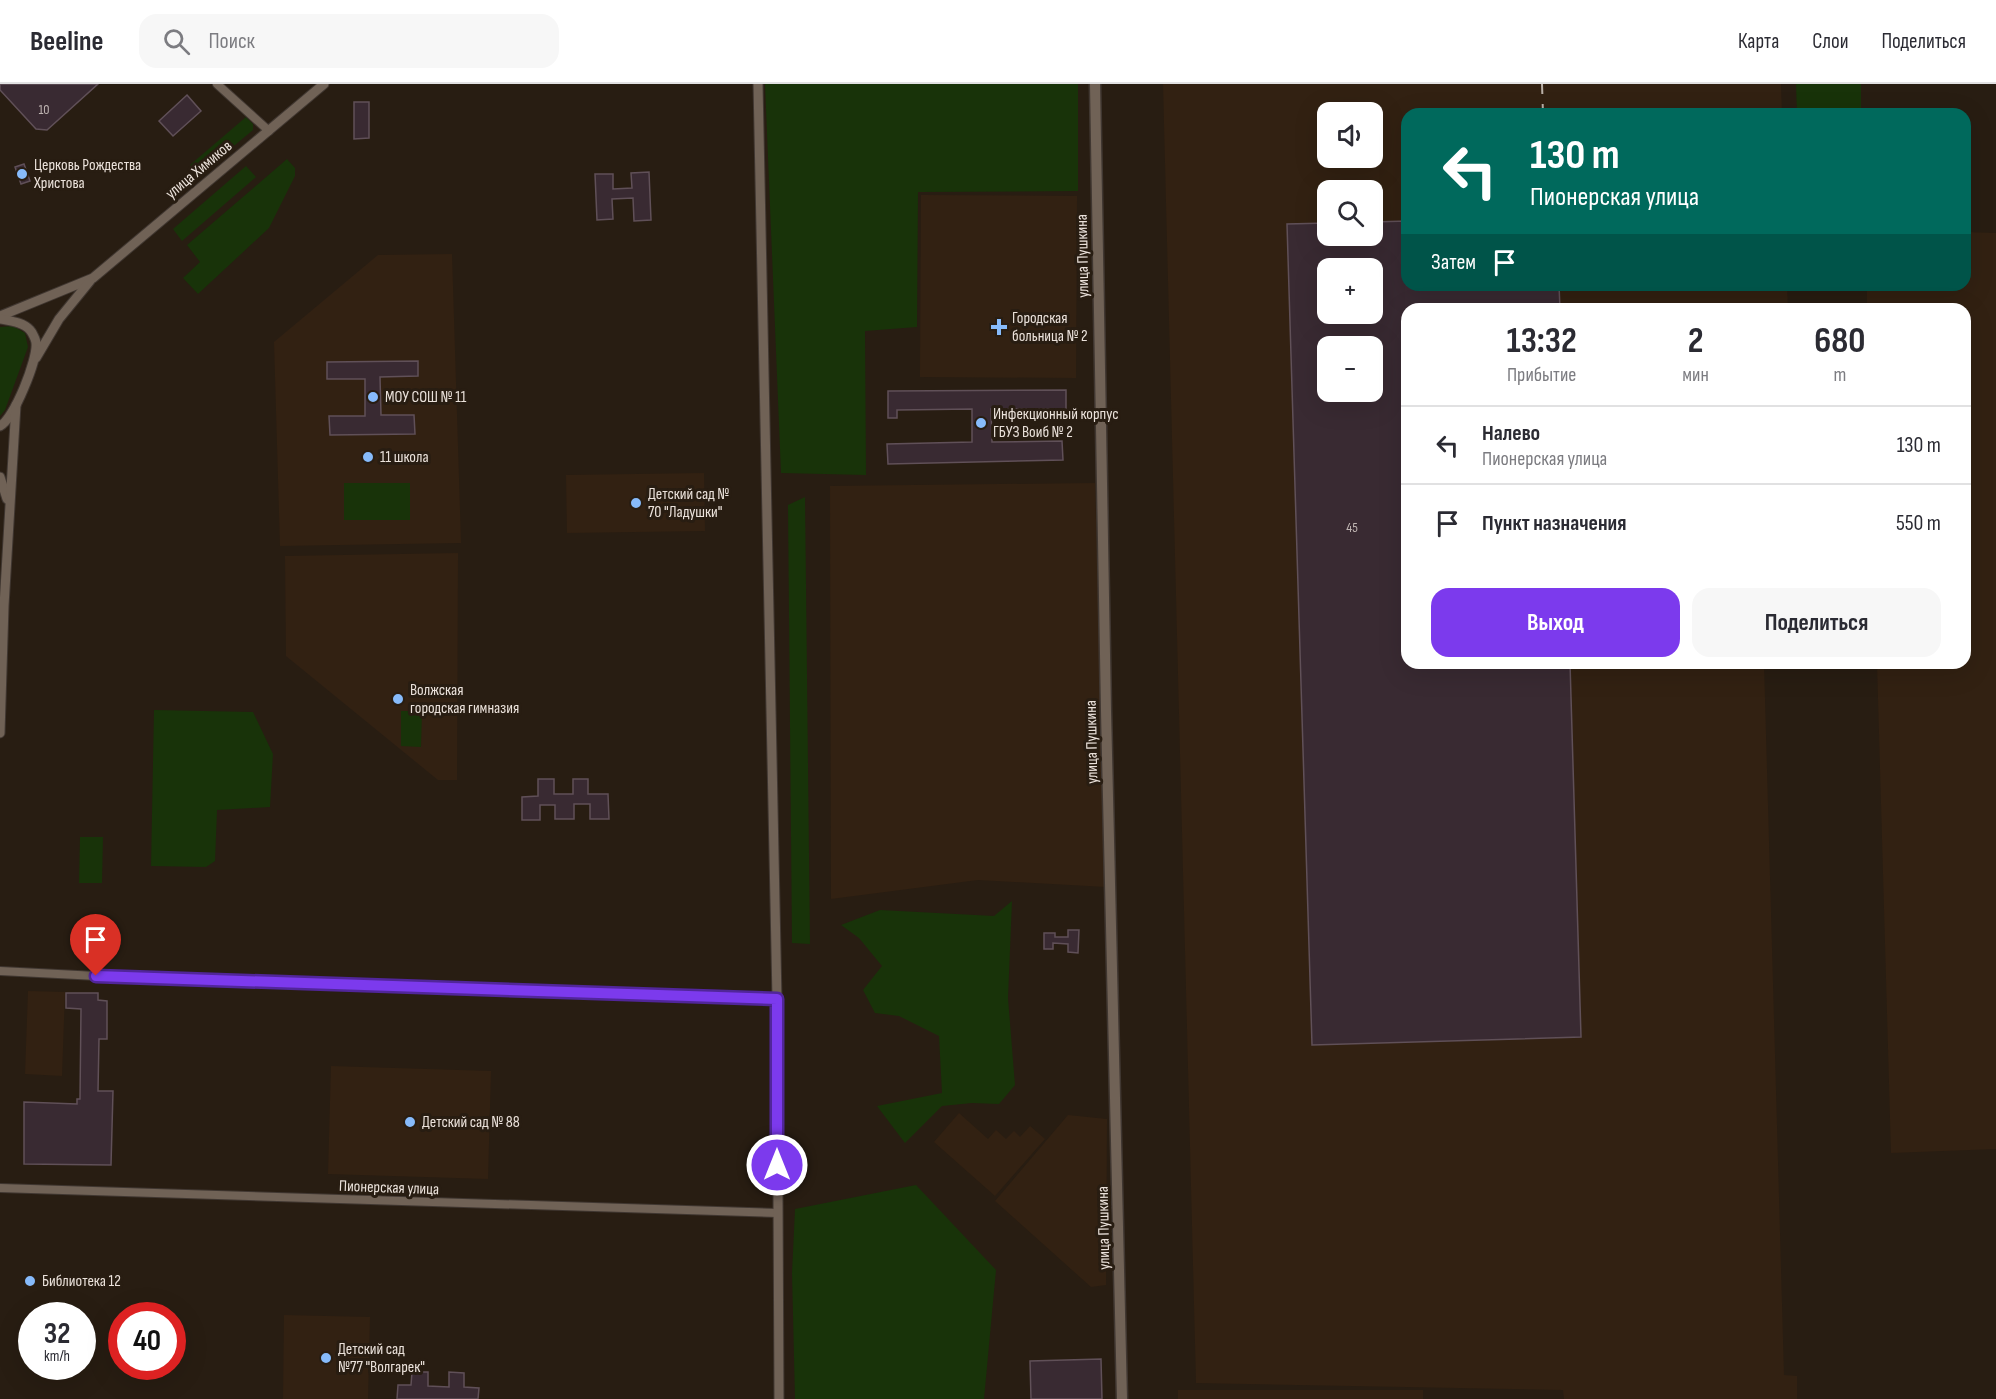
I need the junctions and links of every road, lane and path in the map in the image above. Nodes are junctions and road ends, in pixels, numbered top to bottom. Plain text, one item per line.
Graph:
1 (217, 84) edge
2 (324, 84) edge
3 (758, 84) edge
4 (1095, 84) edge
5 (268, 131) junction
6 (93, 278) junction
7 (0, 318) edge
8 (33, 362) junction
9 (16, 405) junction
10 (0, 426) edge
11 (0, 477) edge
12 (9, 507) junction
13 (0, 733) edge
14 (0, 971) edge
15 (777, 999) junction
16 (0, 1188) edge
17 (777, 1213) junction
18 (779, 1399) edge
19 (1122, 1399) edge

1 - 5 street
2 - 5 street, улица Химиков
3 - 15 street
4 - 19 main road, улица Пушкина
5 - 6 street, улица Химиков
6 - 7 street, улица Химиков
6 - 8 street, улица Химиков
7 - 8 street
8 - 9 street
9 - 10 street
9 - 12 street
11 - 12 street
12 - 13 street
14 - 15 street
15 - 17 street
16 - 17 street, Пионерская улица
17 - 18 street

